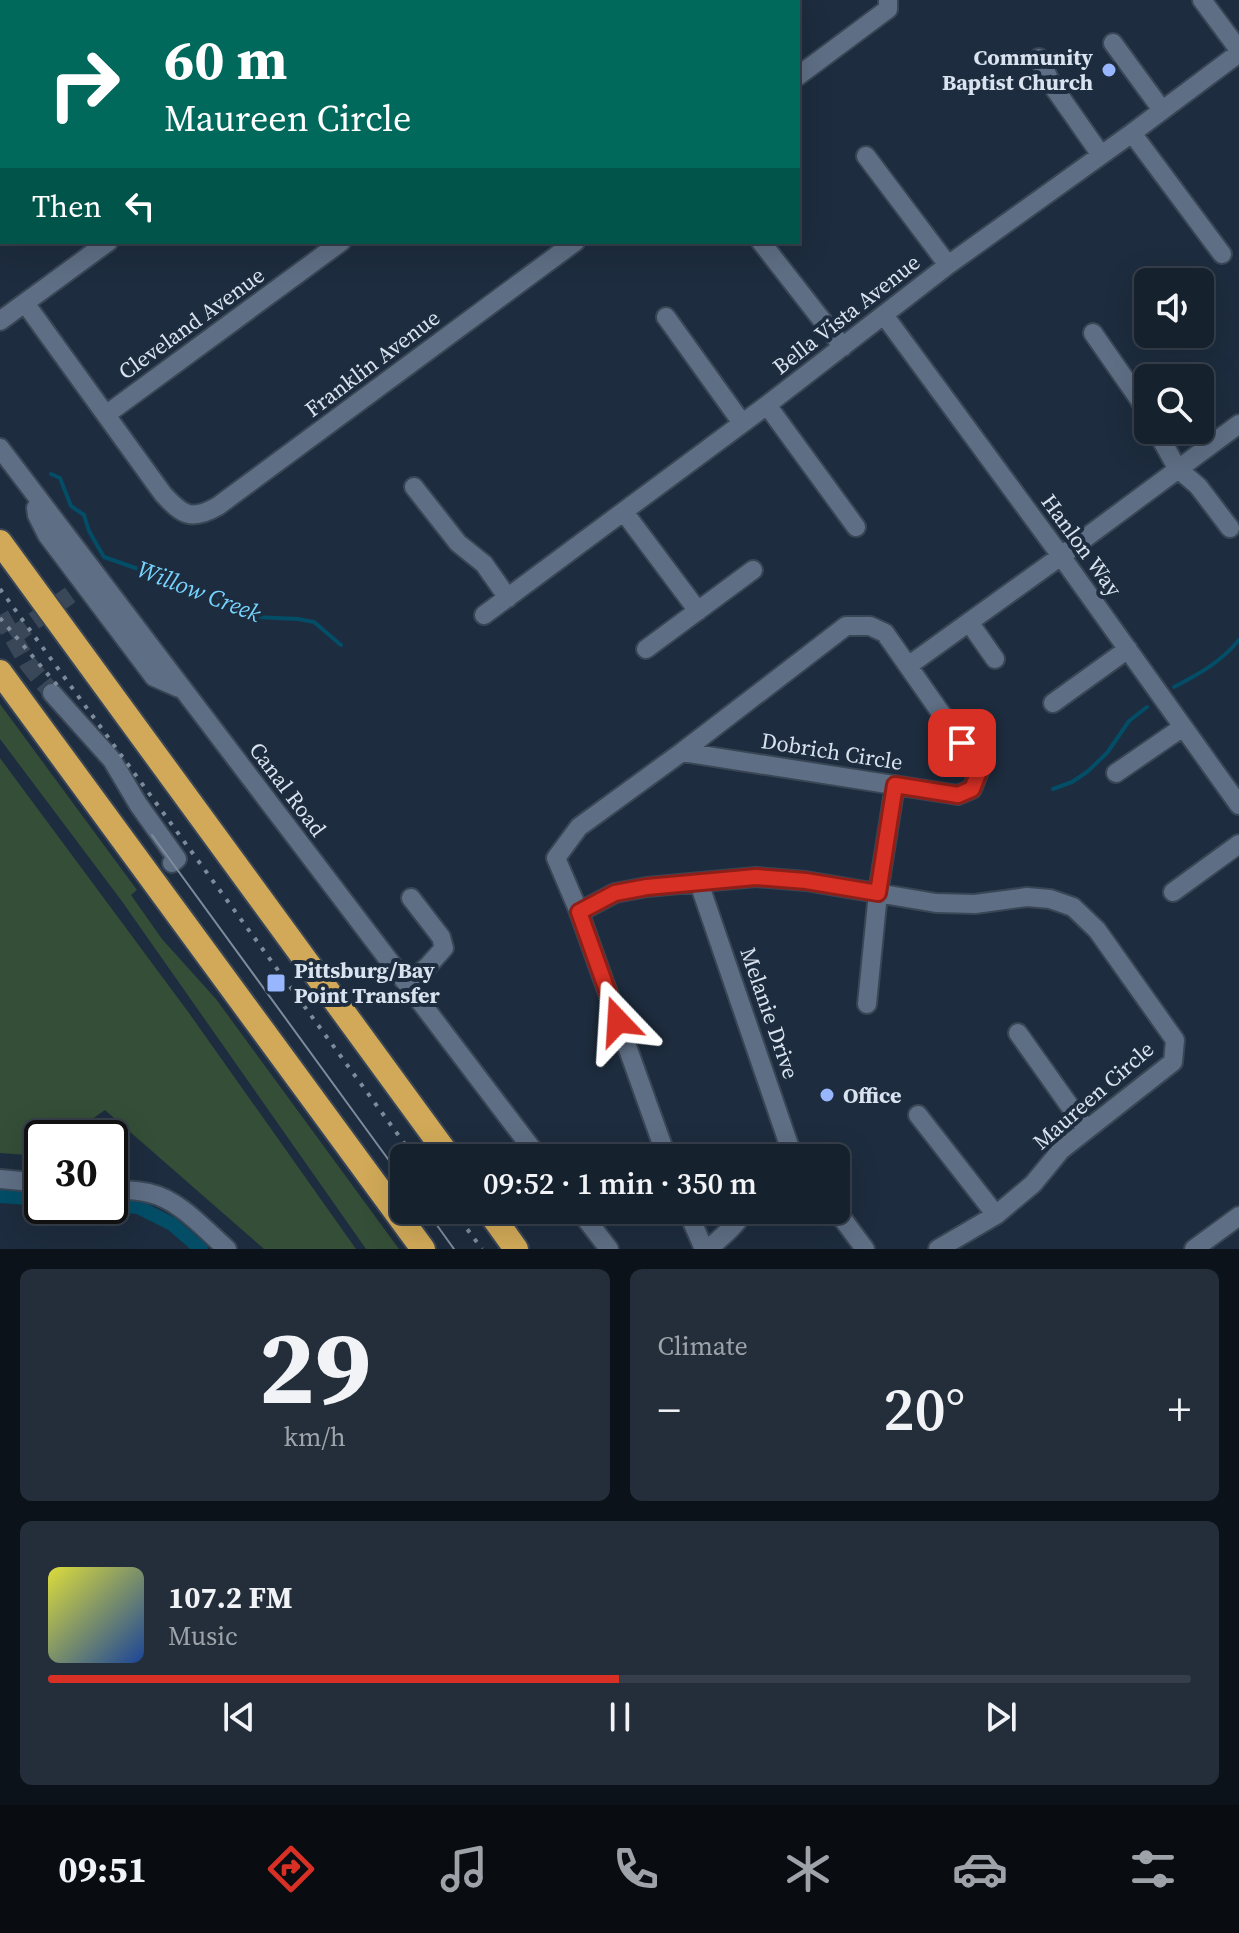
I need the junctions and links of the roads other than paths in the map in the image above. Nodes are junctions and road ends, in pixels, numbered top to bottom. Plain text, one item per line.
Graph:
1 (1202, 0) edge
2 (888, 4) edge
3 (1113, 43) dead end
4 (1239, 52) edge
5 (1039, 58) dead end
6 (800, 74) edge
7 (1162, 110) junction
8 (1132, 133) junction
9 (1101, 155) junction
10 (866, 156) dead end
11 (105, 244) edge
12 (338, 244) edge
13 (572, 244) edge
14 (763, 244) edge
15 (1222, 254) dead end
16 (948, 265) junction
17 (25, 303) junction
18 (884, 315) junction
19 (666, 317) dead end
20 (0, 321) edge
21 (1093, 333) dead end
22 (843, 347) junction
23 (1134, 392) edge
24 (767, 405) junction
25 (107, 414) junction
26 (742, 423) junction
27 (1239, 424) edge
28 (1164, 444) edge
29 (0, 448) edge
30 (1177, 468) junction
31 (414, 487) dead end
32 (34, 495) junction
33 (624, 512) junction
34 (856, 527) dead end
35 (1230, 528) dead end
36 (0, 542) edge
37 (1061, 556) junction
38 (753, 570) dead end
39 (508, 598) junction
40 (698, 611) junction
41 (484, 615) dead end
42 (965, 625) junction
43 (646, 649) dead end
44 (1128, 649) junction
45 (995, 659) dead end
46 (908, 666) junction
47 (0, 672) edge
48 (182, 689) junction
49 (52, 693) tunnel mouth
50 (1053, 703) dead end
51 (1183, 727) junction
52 (682, 752) junction
53 (1116, 773) dead end
54 (895, 785) junction
55 (1239, 805) edge
56 (1239, 844) edge
57 (172, 863) dead end
58 (699, 883) junction
59 (1173, 892) dead end
60 (878, 893) junction
61 (411, 898) dead end
62 (579, 912) junction
63 (407, 985) junction
64 (867, 1004) dead end
65 (1018, 1033) dead end
66 (918, 1115) dead end
67 (1086, 1129) junction
68 (440, 1144) edge
69 (528, 1144) edge
70 (662, 1144) edge
71 (785, 1144) edge
72 (0, 1179) edge
73 (24, 1181) edge
74 (128, 1190) edge
75 (996, 1215) junction
76 (1239, 1216) edge
77 (498, 1224) edge
78 (590, 1224) edge
79 (694, 1224) edge
80 (734, 1224) edge
81 (846, 1224) edge
82 (227, 1249) edge
83 (423, 1249) edge
84 (516, 1249) edge
85 (609, 1249) edge
86 (706, 1249) edge
87 (865, 1249) edge
88 (938, 1249) edge
89 (1194, 1249) edge

1 - 4 street
2 - 6 street
3 - 7 street
4 - 7 street, Bella Vista Avenue
5 - 9 street
7 - 8 street, Bella Vista Avenue
8 - 9 street, Bella Vista Avenue
8 - 15 street
9 - 16 street, Bella Vista Avenue
10 - 16 street
11 - 17 street
12 - 25 street, Cleveland Avenue
13 - 25 street, Franklin Avenue
14 - 22 street
16 - 18 street, Bella Vista Avenue
17 - 20 street
17 - 25 street
18 - 22 street, Bella Vista Avenue
18 - 37 street, Hanlon Way
19 - 26 street
21 - 23 street
22 - 24 street, Bella Vista Avenue
24 - 26 street, Bella Vista Avenue
24 - 34 street
26 - 33 street, Bella Vista Avenue
27 - 30 street
28 - 30 street
29 - 32 street, Canal Road
30 - 35 street
30 - 37 street
31 - 39 street
32 - 48 street, Canal Road
32 - 48 street
33 - 39 street, Bella Vista Avenue
33 - 40 street
36 - 68 highway
37 - 42 street
37 - 44 street, Hanlon Way
38 - 40 street
39 - 41 street, Bella Vista Avenue
40 - 43 street
42 - 45 street
42 - 46 street
44 - 50 street
44 - 51 street, Hanlon Way
46 - 52 street, Dobrich Circle
46 - 54 street, Dobrich Circle
47 - 83 highway
48 - 63 street, Canal Road
49 - 57 street
51 - 53 street
51 - 55 street, Hanlon Way
52 - 54 street, Dobrich Circle
52 - 62 street, Dobrich Circle
54 - 60 street
56 - 59 street
58 - 60 street, Maureen Circle
58 - 62 street, Maureen Circle
58 - 71 street, Melanie Drive
60 - 64 street
60 - 67 street, Maureen Circle
61 - 63 street
62 - 70 street
63 - 69 street, Canal Road
65 - 67 street
66 - 75 street
67 - 75 street, Maureen Circle
72 - 73 street
74 - 82 street
75 - 88 street, Maureen Circle
76 - 89 street
77 - 84 highway
78 - 85 street
79 - 86 street
80 - 86 street
81 - 87 street

